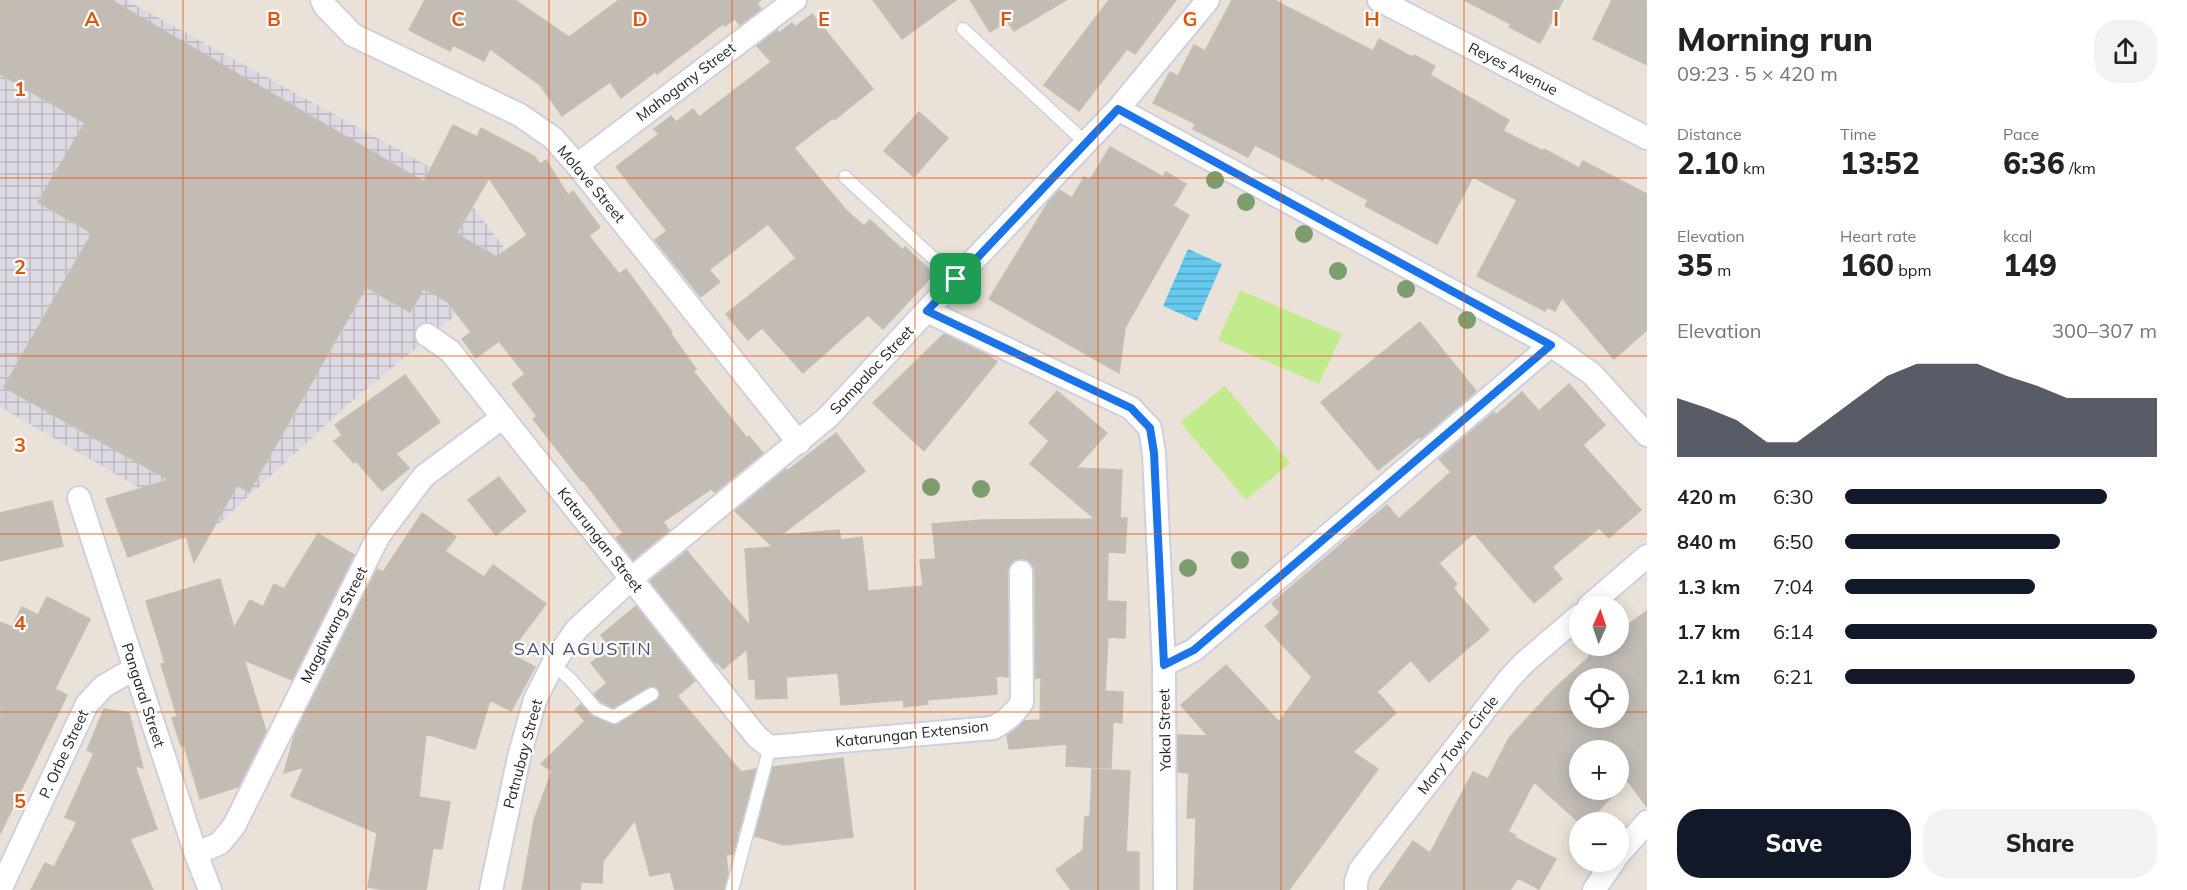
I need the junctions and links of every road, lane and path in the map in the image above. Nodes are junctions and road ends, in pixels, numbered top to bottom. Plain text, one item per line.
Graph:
1 (322, 0) edge
2 (795, 0) edge
3 (1209, 0) edge
4 (1379, 0) edge
5 (963, 29) dead end
6 (1118, 109) junction
7 (1647, 138) edge
8 (1086, 143) junction
9 (577, 165) junction
10 (845, 177) dead end
11 (956, 279) junction
12 (927, 311) junction
13 (427, 335) dead end
14 (1551, 345) junction
15 (503, 417) junction
16 (1647, 435) edge
17 (799, 443) junction
18 (78, 498) dead end
19 (1647, 556) edge
20 (1021, 572) dead end
21 (631, 579) junction
22 (1601, 596) edge
23 (1569, 624) edge
24 (553, 664) junction
25 (1164, 665) junction
26 (134, 669) junction
27 (652, 694) dead end
28 (770, 747) junction
29 (1647, 822) edge
30 (1629, 842) edge
31 (196, 854) junction
32 (1606, 872) edge
33 (0, 890) edge
34 (210, 890) edge
35 (491, 890) edge
36 (732, 890) edge
37 (1165, 890) edge
38 (1356, 890) edge
39 (1594, 890) edge

1 - 9 street, Molave Street
2 - 9 street, Mahogany Street
3 - 6 street, Sampaloc Street
4 - 7 street, Reyes Avenue
5 - 8 lane
6 - 8 street, Sampaloc Street
6 - 14 street
8 - 11 street, Sampaloc Street
9 - 17 street, Molave Street
10 - 11 lane
11 - 12 street, Sampaloc Street
12 - 17 street, Sampaloc Street
12 - 25 street, Yakal Street
13 - 15 street, Katarungan Street
14 - 16 street
14 - 25 street
15 - 21 street, Katarungan Street
15 - 31 street, Magdiwang Street
17 - 21 street, Sampaloc Street
18 - 26 street, Pangaral Street
19 - 22 street
20 - 28 street, Katarungan Extension
21 - 24 street, Patnubay Street
21 - 28 street, Katarungan Street
23 - 38 street, Mary Town Circle
24 - 27 lane
24 - 35 street, Patnubay Street
25 - 37 street, Yakal Street
26 - 31 street, Pangaral Street
26 - 33 street, P. Orbe Street
28 - 36 lane
29 - 30 street
31 - 34 street, Pangaral Street
32 - 39 street

